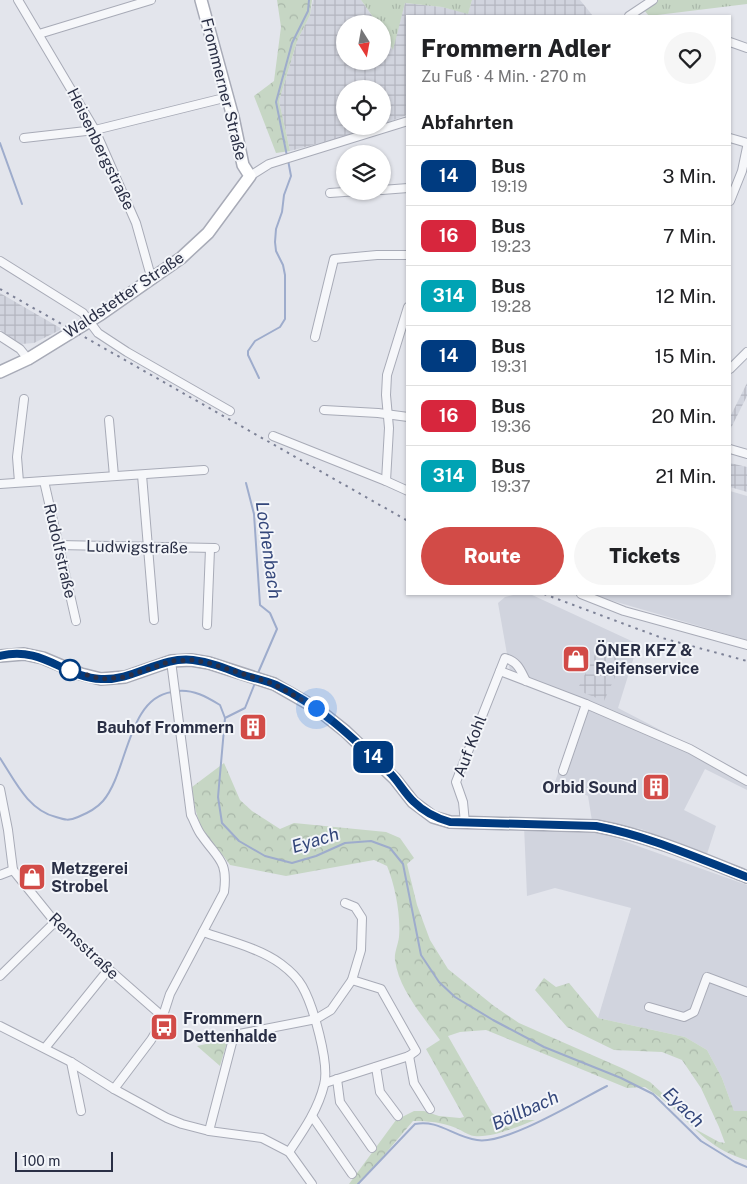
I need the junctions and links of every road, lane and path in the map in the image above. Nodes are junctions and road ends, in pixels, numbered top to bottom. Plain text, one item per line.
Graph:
1 (18, 0) edge
2 (150, 0) edge
3 (201, 0) edge
4 (653, 0) edge
5 (631, 15) edge
6 (39, 34) junction
7 (731, 42) edge
8 (747, 48) edge
9 (228, 97) junction
10 (406, 122) edge
11 (95, 130) junction
12 (24, 138) dead end
13 (731, 138) edge
14 (747, 143) edge
15 (747, 147) edge
16 (250, 176) junction
17 (406, 188) edge
18 (391, 189) edge
19 (330, 193) dead end
20 (336, 193) edge
21 (731, 198) edge
22 (406, 255) edge
23 (0, 261) edge
24 (152, 280) junction
25 (406, 313) edge
26 (89, 321) junction
27 (0, 336) edge
28 (315, 337) dead end
29 (747, 352) edge
30 (28, 359) junction
31 (731, 369) edge
32 (0, 372) edge
33 (24, 399) dead end
34 (324, 410) dead end
35 (230, 411) dead end
36 (388, 415) junction
37 (406, 417) edge
38 (109, 420) dead end
39 (273, 436) dead end
40 (731, 449) edge
41 (747, 454) edge
42 (204, 470) dead end
43 (142, 475) junction
44 (114, 476) junction
45 (44, 480) junction
46 (386, 481) junction
47 (19, 482) junction
48 (0, 484) edge
49 (406, 490) edge
50 (58, 545) junction
51 (149, 547) junction
52 (584, 595) edge
53 (154, 620) dead end
54 (76, 621) dead end
55 (207, 625) dead end
56 (747, 645) edge
57 (0, 656) edge
58 (171, 665) junction
59 (500, 671) junction
60 (526, 681) junction
61 (586, 704) junction
62 (563, 771) dead end
63 (747, 781) edge
64 (0, 789) edge
65 (465, 823) junction
66 (13, 870) junction
67 (0, 876) edge
68 (747, 878) edge
69 (345, 903) dead end
70 (55, 922) junction
71 (204, 932) junction
72 (108, 970) junction
73 (0, 976) edge
74 (352, 980) junction
75 (747, 992) edge
76 (649, 1007) dead end
77 (162, 1016) junction
78 (316, 1019) junction
79 (0, 1026) edge
80 (46, 1048) junction
81 (409, 1056) junction
82 (71, 1062) junction
83 (376, 1067) junction
84 (337, 1079) junction
85 (325, 1083) junction
86 (114, 1089) junction
87 (430, 1109) dead end
88 (81, 1111) dead end
89 (312, 1116) junction
90 (398, 1116) dead end
91 (209, 1131) junction
92 (372, 1148) dead end
93 (289, 1152) junction
94 (352, 1174) dead end
95 (312, 1184) edge

1 - 6 street, Heisenbergstraße
2 - 6 street
3 - 9 main road, Frommerner Straße
4 - 5 street
6 - 11 street, Heisenbergstraße
7 - 8 street
9 - 11 street
9 - 16 main road, Frommerner Straße
10 - 16 street
11 - 12 street
11 - 24 street, Heisenbergstraße
13 - 14 street
15 - 21 street
16 - 24 main road, Waldstetter Straße
17 - 18 street
19 - 20 street
22 - 28 street
23 - 26 street
24 - 26 main road, Waldstetter Straße
25 - 36 street
26 - 30 main road, Waldstetter Straße
26 - 35 street
27 - 30 street
29 - 31 street
30 - 32 main road, Waldstetter Straße
33 - 47 street
34 - 36 street
36 - 37 street
36 - 46 street
38 - 44 street
39 - 46 street
40 - 41 street
42 - 43 street
43 - 44 street
43 - 51 street
44 - 45 street
45 - 47 street
45 - 50 street, Rudolfstraße
46 - 49 street
47 - 48 street
50 - 51 street, Ludwigstraße
50 - 54 street, Rudolfstraße
51 - 53 street
51 - 55 street, Ludwigstraße
52 - 56 street
57 - 58 main road
58 - 65 main road
58 - 71 street
59 - 60 street
59 - 60 street
59 - 65 street, Auf Kohl
60 - 61 street
61 - 62 street
61 - 63 street
64 - 66 street
65 - 68 main road
66 - 67 street
66 - 70 street, Remsstraße
69 - 74 street
70 - 72 street, Remsstraße
70 - 73 street
71 - 77 street
71 - 78 street
72 - 77 street, Remsstraße
72 - 80 street
74 - 78 street
74 - 81 street
75 - 76 street
77 - 86 street
78 - 85 street
78 - 91 street
79 - 80 street
80 - 82 street
81 - 83 street
81 - 87 street
82 - 86 street
82 - 88 street
83 - 84 street
83 - 90 street
84 - 85 street
84 - 92 street
85 - 89 street
86 - 91 street
89 - 93 street
89 - 94 street
91 - 93 street
93 - 95 street

